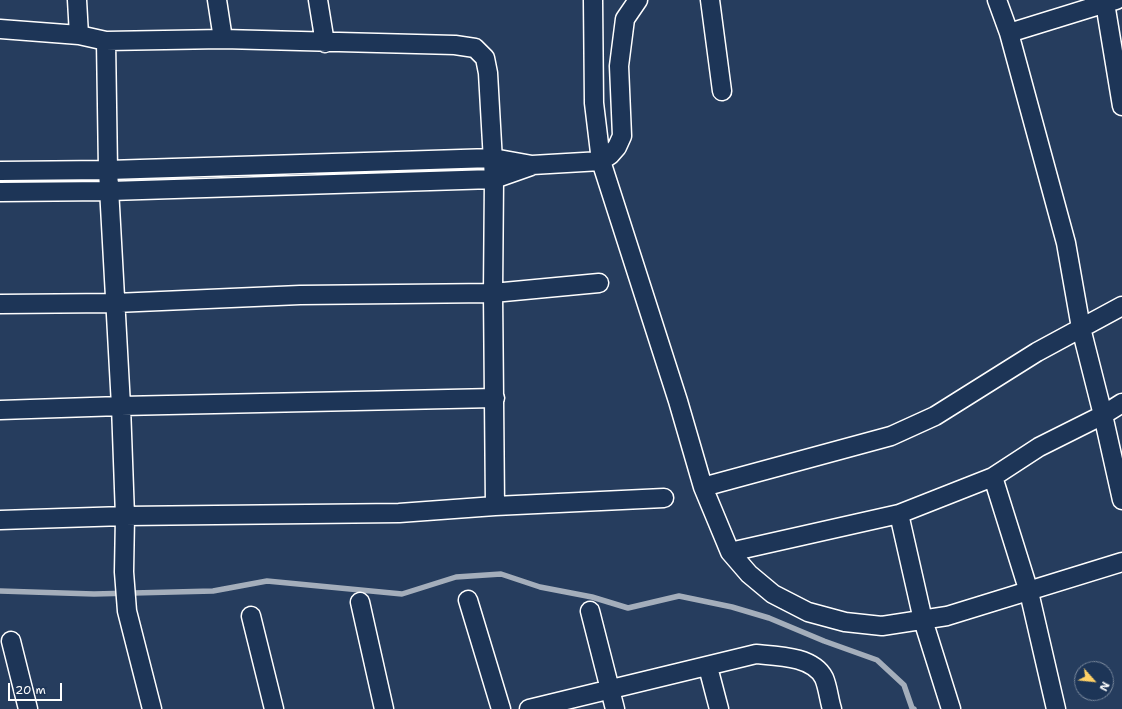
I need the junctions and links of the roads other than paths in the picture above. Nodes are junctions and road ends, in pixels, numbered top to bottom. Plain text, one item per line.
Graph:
1 (77, 0) edge
2 (217, 0) edge
3 (318, 0) edge
4 (593, 0) edge
5 (638, 0) edge
6 (710, 0) edge
7 (997, 0) edge
8 (1110, 2) edge
9 (0, 29) edge
10 (1009, 33) junction
11 (79, 36) junction
12 (223, 39) junction
13 (106, 41) junction
14 (324, 42) junction
15 (722, 91) dead end
16 (1122, 106) edge
17 (493, 158) junction
18 (601, 162) junction
19 (532, 165) junction
20 (108, 170) junction
21 (0, 171) edge
22 (494, 180) junction
23 (110, 191) junction
24 (0, 192) edge
25 (599, 283) dead end
26 (493, 293) junction
27 (115, 303) junction
28 (0, 304) edge
29 (1122, 306) edge
30 (1081, 328) junction
31 (495, 398) junction
32 (1122, 403) edge
33 (121, 406) junction
34 (0, 410) edge
35 (1103, 415) junction
36 (993, 477) junction
37 (703, 487) junction
38 (664, 498) dead end
39 (1122, 500) edge
40 (495, 506) junction
41 (899, 514) junction
42 (125, 516) junction
43 (0, 520) edge
44 (730, 552) junction
45 (1122, 562) edge
46 (1029, 592) junction
47 (468, 600) dead end
48 (360, 602) dead end
49 (590, 612) dead end
50 (250, 616) dead end
51 (923, 620) junction
52 (11, 642) dead end
53 (708, 667) junction
54 (610, 689) junction
55 (28, 709) edge
56 (152, 709) edge
57 (274, 709) edge
58 (384, 709) edge
59 (501, 709) edge
60 (529, 709) edge
61 (615, 709) edge
62 (719, 709) edge
63 (832, 709) edge
64 (951, 709) edge
65 (1056, 709) edge

1 - 11 street
2 - 12 street
3 - 14 street
4 - 18 street
5 - 18 street
6 - 15 street
7 - 10 street
8 - 10 street
8 - 16 street
9 - 11 street
10 - 30 street
11 - 13 street
12 - 13 street
12 - 14 street
13 - 20 street
14 - 17 street
17 - 19 street
17 - 20 street
17 - 22 street
18 - 19 street
18 - 37 street
19 - 22 street
20 - 21 street
20 - 23 street
22 - 23 street
22 - 26 street
23 - 24 street
23 - 27 street
25 - 26 street
26 - 27 street
26 - 31 street
27 - 28 street
27 - 33 street
29 - 30 street
30 - 35 street
30 - 37 street
31 - 33 street
31 - 40 street
32 - 35 street
33 - 34 street
33 - 42 street
35 - 36 street
35 - 39 street
36 - 41 street
36 - 46 street
37 - 44 street
38 - 40 street
40 - 42 street
41 - 44 street
41 - 51 street
42 - 43 street
42 - 56 street
44 - 51 street
45 - 46 street
46 - 51 street
46 - 65 street
47 - 59 street
48 - 58 street
49 - 54 street
50 - 57 street
51 - 64 street
52 - 55 street
53 - 54 street
53 - 62 street
53 - 63 street
54 - 60 street
54 - 61 street

